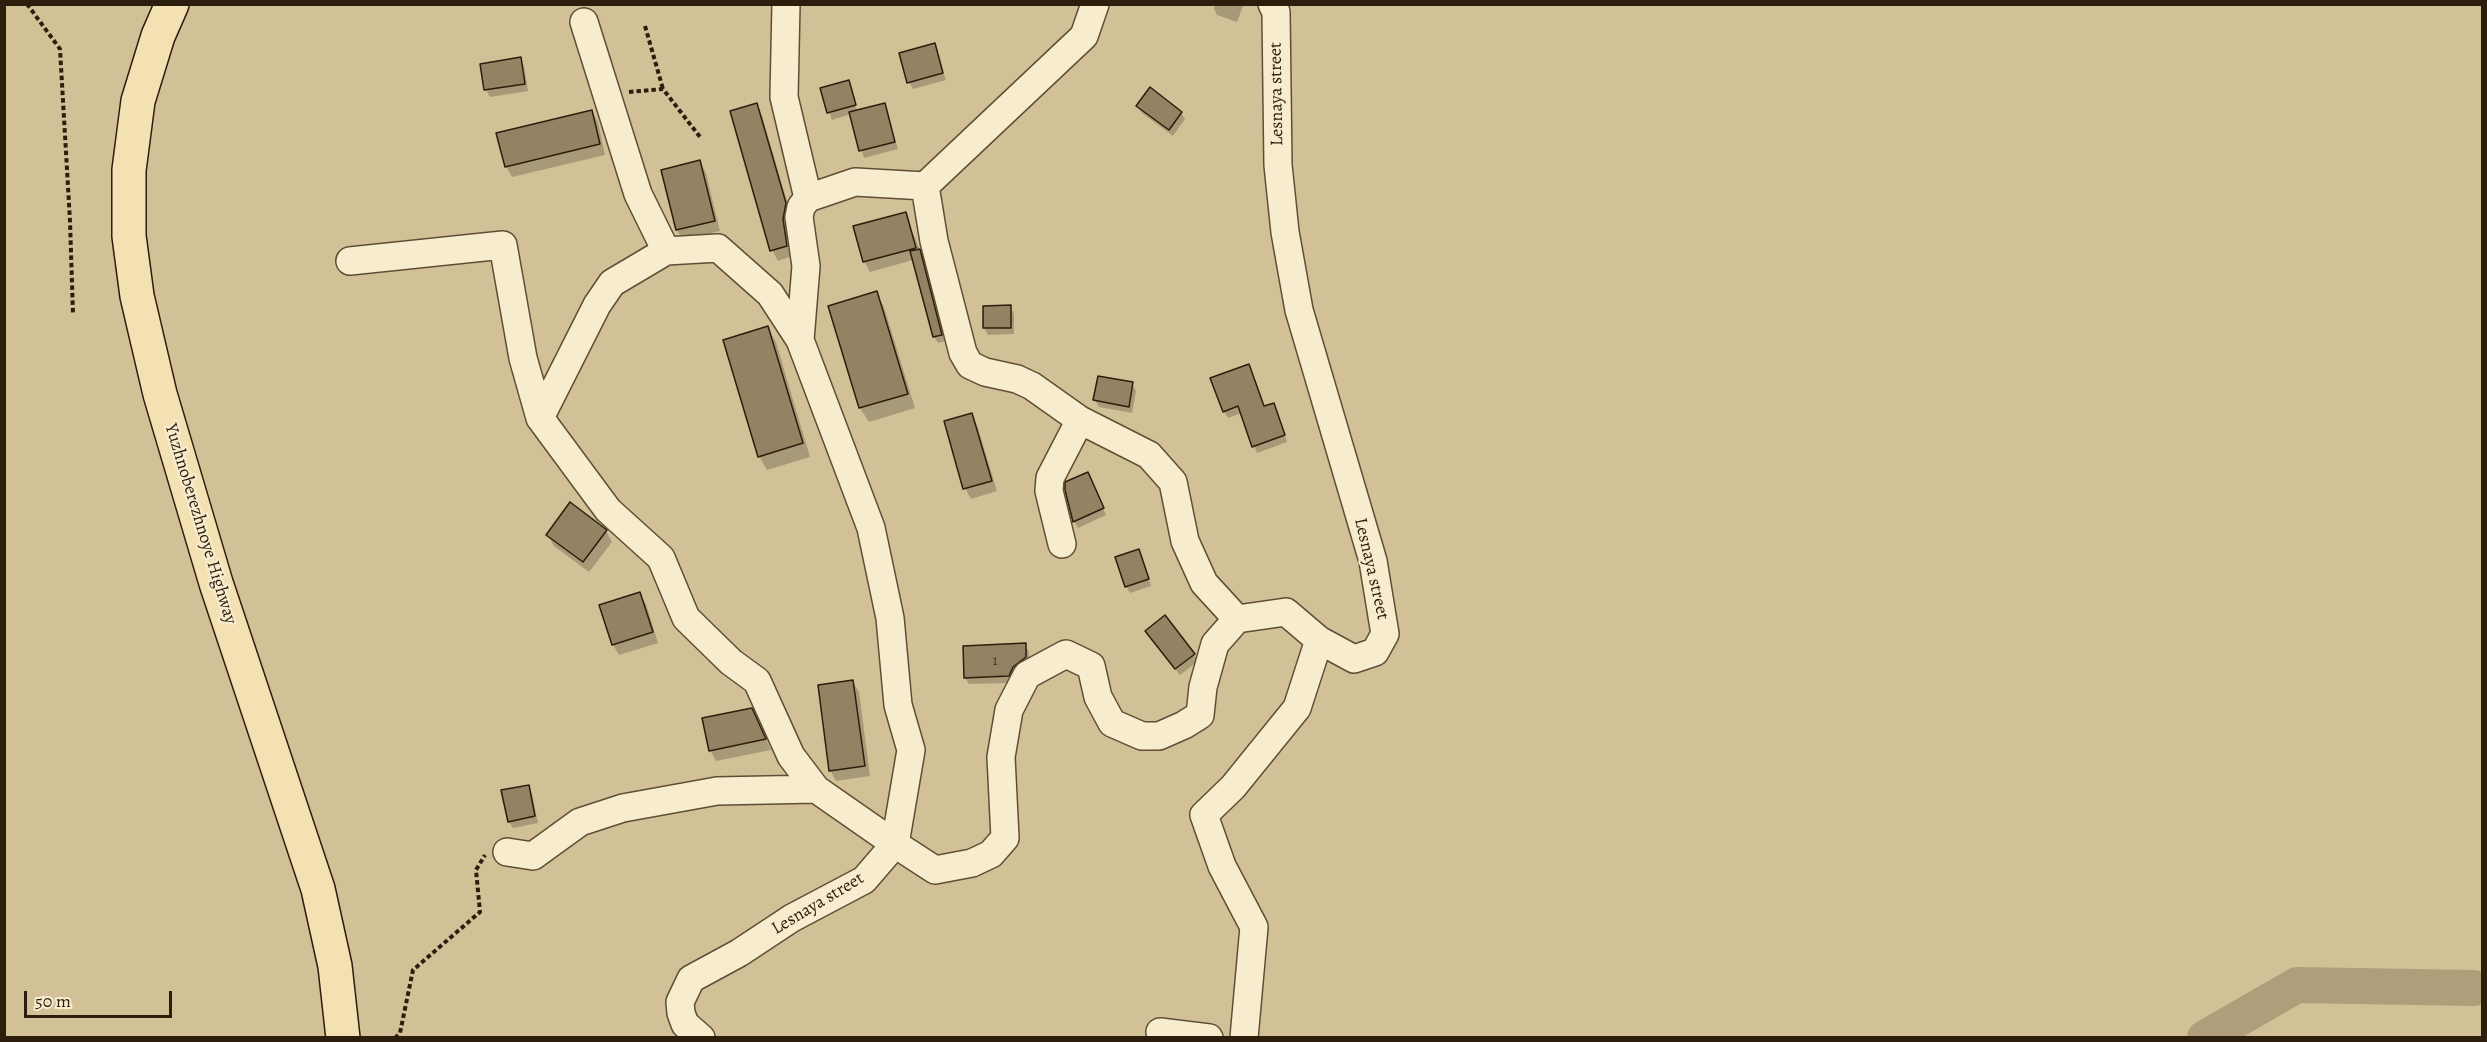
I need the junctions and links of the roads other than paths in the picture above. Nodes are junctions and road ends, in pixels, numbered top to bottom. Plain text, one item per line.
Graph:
1 (172, 4) edge
2 (187, 4) edge
3 (786, 4) edge
4 (1095, 4) edge
5 (1272, 4) edge
6 (584, 22) dead end
7 (925, 186) junction
8 (808, 198) junction
9 (666, 251) junction
10 (350, 261) dead end
11 (800, 340) junction
12 (540, 418) junction
13 (1080, 420) junction
14 (1062, 544) dead end
15 (1237, 619) junction
16 (1319, 640) junction
17 (816, 789) junction
18 (895, 844) junction
19 (507, 852) road end
20 (1160, 1032) dead end
21 (343, 1038) edge
22 (359, 1038) edge
23 (701, 1038) edge
24 (1209, 1038) edge
25 (1244, 1038) edge

1 - 21 highway, Yuzhnoberezhnoye Highway
2 - 22 highway, Yuzhnoberezhnoye Highway
3 - 8 street
4 - 7 street
5 - 16 street, Lesnaya street
6 - 9 street
7 - 8 street
7 - 13 street
8 - 11 street
9 - 11 street
9 - 12 street
10 - 12 street
11 - 18 street
12 - 17 street
13 - 14 street
13 - 15 street
15 - 16 street, Lesnaya street
15 - 18 street
16 - 25 street
17 - 18 street
17 - 19 street
18 - 23 street, Lesnaya street
20 - 24 street

